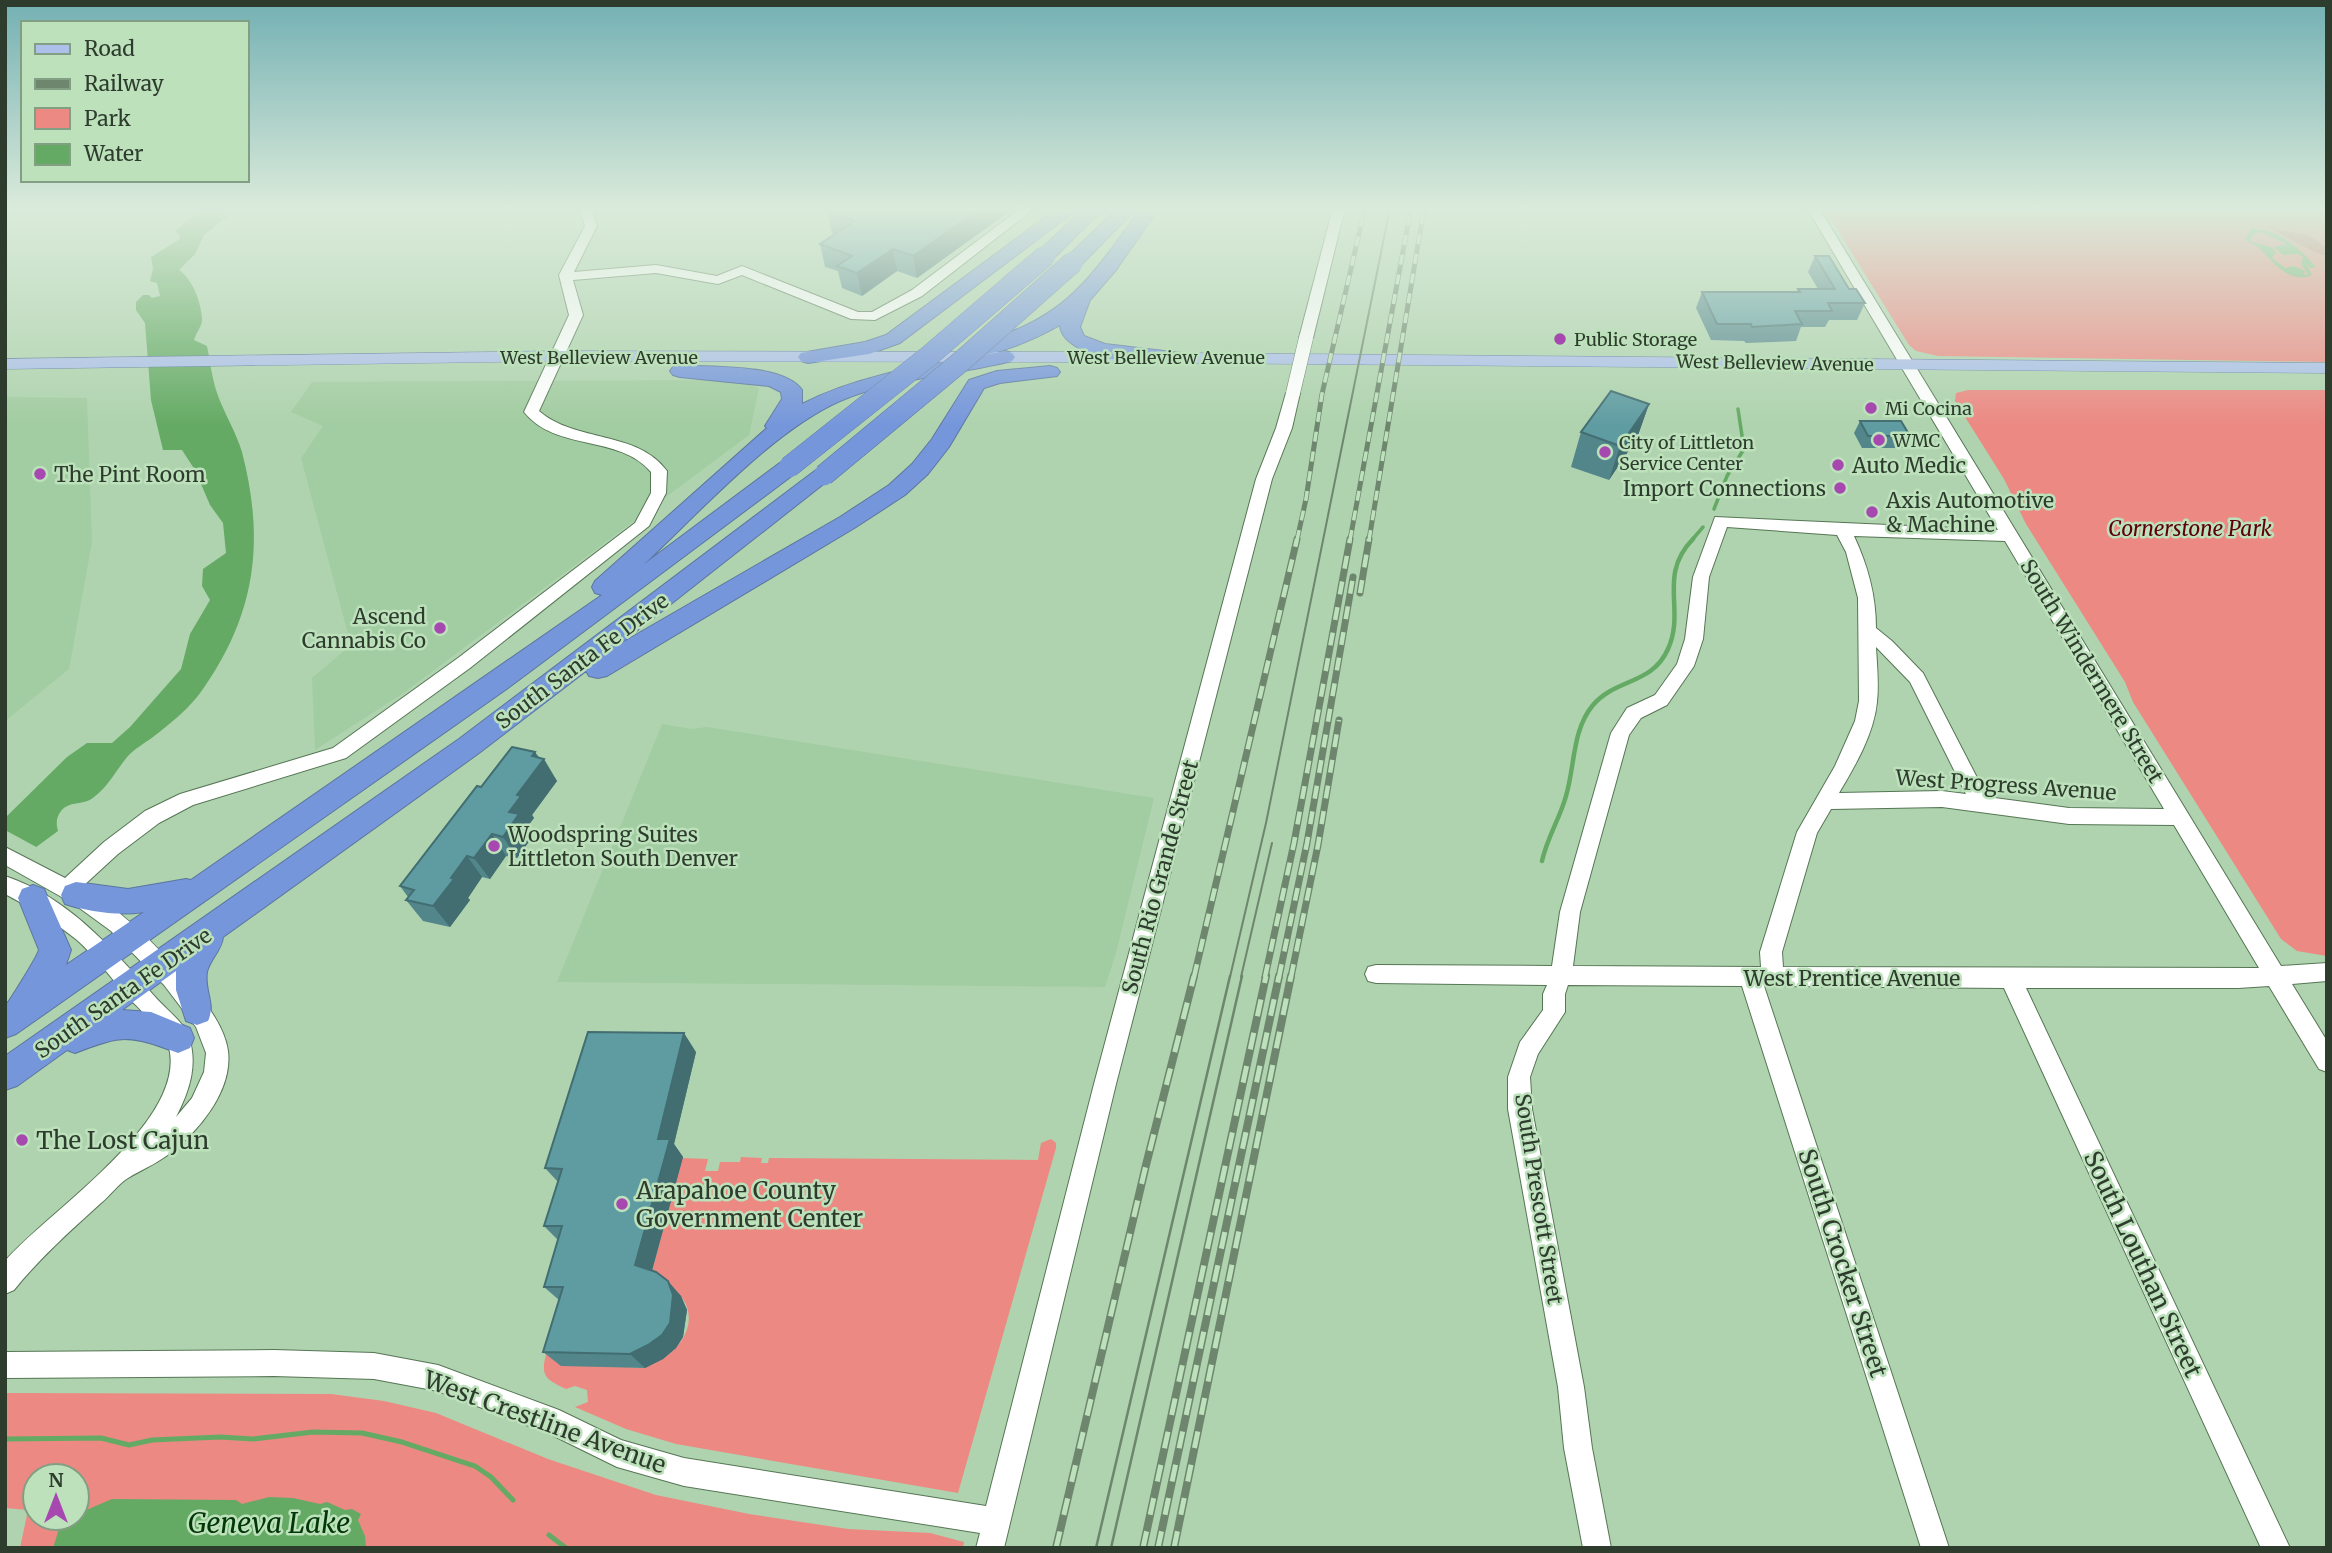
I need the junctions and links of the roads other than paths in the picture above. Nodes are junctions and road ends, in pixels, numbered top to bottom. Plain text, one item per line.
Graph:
1 (567, 280) edge
2 (768, 280) edge
3 (934, 280) edge
4 (975, 280) edge
5 (1017, 280) edge
6 (1052, 280) edge
7 (1094, 280) edge
8 (1321, 280) edge
9 (1857, 280) edge
10 (970, 284) junction
11 (1084, 294) junction
12 (808, 357) junction
13 (1005, 357) joint
14 (893, 358) junction
15 (1174, 358) junction
16 (119, 363) joint
17 (5, 364) edge
18 (554, 364) junction
19 (960, 365) junction
20 (236, 368) junction
21 (924, 368) junction
22 (2327, 368) edge
23 (680, 371) junction
24 (869, 372) joint
25 (1050, 372) junction
26 (1912, 372) junction
27 (5, 379) edge
28 (2327, 380) edge
29 (751, 452) junction
30 (877, 503) junction
31 (1842, 530) junction
32 (2009, 536) junction
33 (1869, 632) junction
34 (406, 748) junction
35 (1828, 801) junction
36 (1980, 803) junction
37 (2181, 817) junction
38 (326, 850) junction
39 (5, 855) edge
40 (22, 886) edge
41 (202, 886) junction
42 (71, 892) junction
43 (225, 921) junction
44 (133, 935) junction
45 (104, 956) junction
46 (162, 967) junction
47 (2327, 972) edge
48 (1376, 974) dead end
49 (2273, 975) junction
50 (1561, 976) junction
51 (1761, 978) junction
52 (2011, 979) junction
53 (133, 986) junction
54 (197, 1011) junction
55 (6, 1024) edge
56 (178, 1038) junction
57 (2327, 1062) edge
58 (15, 1068) edge
59 (120, 1171) junction
60 (5, 1281) edge
61 (5, 1365) edge
62 (998, 1522) junction
63 (990, 1548) edge
64 (1597, 1548) edge
65 (1936, 1548) edge
66 (2276, 1548) edge

1 - 18 street
2 - 3 street
4 - 10 highway
5 - 34 highway, South Santa Fe Drive, bridge
6 - 38 highway, South Santa Fe Drive, bridge
7 - 11 highway
8 - 62 street, South Rio Grande Street, bridge
9 - 26 street, South Windermere Street
10 - 12 highway
10 - 19 highway
11 - 15 highway
11 - 19 highway
12 - 14 main road, West Belleview Avenue
12 - 18 main road, West Belleview Avenue
13 - 15 main road, West Belleview Avenue
13 - 19 highway
14 - 19 main road, West Belleview Avenue
14 - 21 highway
15 - 26 main road, West Belleview Avenue
16 - 17 main road, West Belleview Avenue
16 - 20 main road, West Belleview Avenue
18 - 20 main road, West Belleview Avenue
18 - 23 main road, West Belleview Avenue
18 - 42 street
19 - 21 highway
19 - 25 main road, West Belleview Avenue
20 - 27 main road, West Belleview Avenue
21 - 24 highway
21 - 29 highway
21 - 30 highway
22 - 26 main road, West Belleview Avenue
23 - 24 main road, West Belleview Avenue
23 - 29 highway
25 - 26 main road, West Belleview Avenue
25 - 30 highway
26 - 28 main road, West Belleview Avenue
26 - 32 street, South Windermere Street
29 - 34 highway
30 - 38 highway
31 - 32 street
31 - 33 street, South Crocker Street
31 - 50 street, South Prescott Street
32 - 37 street, South Windermere Street
33 - 35 street, South Crocker Street
33 - 36 street
34 - 41 highway, South Santa Fe Drive
35 - 36 street, West Progress Avenue
35 - 51 street, South Crocker Street
36 - 37 street, West Progress Avenue
37 - 49 street, South Windermere Street
38 - 43 highway, South Santa Fe Drive
39 - 40 street
40 - 42 street
40 - 45 street
40 - 55 highway
41 - 42 highway
41 - 44 highway, South Santa Fe Drive
42 - 44 street
43 - 46 highway, South Santa Fe Drive
43 - 54 highway
44 - 45 highway, South Santa Fe Drive
44 - 46 street
45 - 53 street
45 - 55 highway, South Santa Fe Drive
46 - 53 highway, South Santa Fe Drive
46 - 54 street
47 - 49 street, West Prentice Avenue
48 - 50 street, West Prentice Avenue
49 - 52 street, West Prentice Avenue
49 - 57 street, South Windermere Street
50 - 51 street, West Prentice Avenue
50 - 64 street, South Prescott Street
51 - 52 street, West Prentice Avenue
51 - 65 street, South Crocker Street
52 - 66 street, South Louthan Street
53 - 56 street
53 - 58 highway, South Santa Fe Drive
54 - 59 street
56 - 58 highway
56 - 59 street
59 - 60 street
61 - 62 street, West Crestline Avenue
62 - 63 street, South Rio Grande Street

